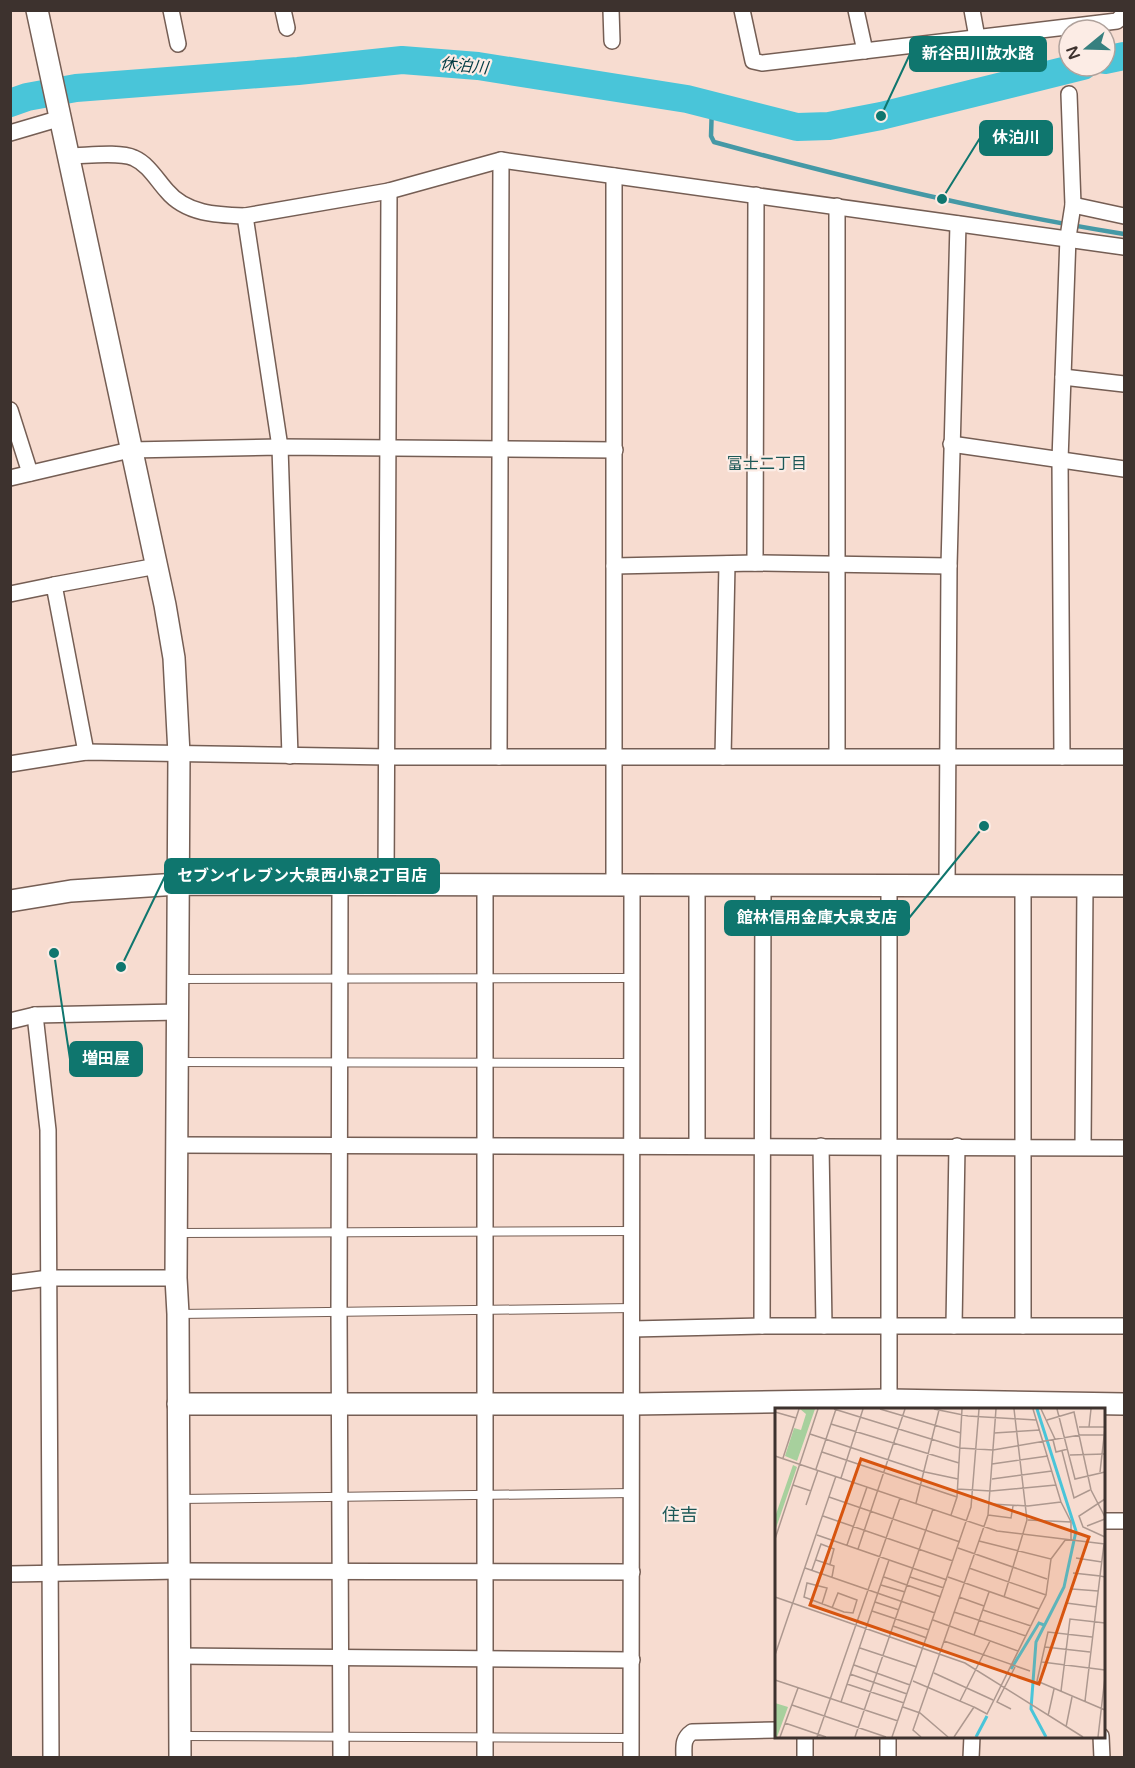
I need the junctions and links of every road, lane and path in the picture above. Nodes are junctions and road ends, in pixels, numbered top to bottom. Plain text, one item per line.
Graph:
1 (37, 10) edge
2 (171, 10) edge
3 (283, 10) edge
4 (611, 10) edge
5 (742, 10) edge
6 (856, 10) edge
7 (972, 10) edge
8 (1124, 10) edge
9 (287, 28) dead end
10 (976, 32) dead end
11 (612, 41) dead end
12 (178, 44) dead end
13 (865, 51) junction
14 (1069, 94) dead end
15 (60, 116) junction
16 (10, 133) edge
17 (69, 156) junction
18 (501, 160) junction
19 (614, 176) junction
20 (389, 191) junction
21 (756, 195) junction
22 (1073, 205) junction
23 (837, 206) junction
24 (245, 216) junction
25 (1125, 216) edge
26 (958, 224) junction
27 (1068, 237) junction
28 (1125, 247) edge
29 (1063, 377) junction
30 (1125, 384) edge
31 (10, 410) edge
32 (951, 444) junction
33 (280, 447) junction
34 (501, 448) junction
35 (388, 449) junction
36 (130, 450) junction
37 (615, 450) junction
38 (1060, 460) junction
39 (1125, 469) edge
40 (30, 472) junction
41 (10, 478) edge
42 (755, 563) junction
43 (727, 564) junction
44 (838, 564) junction
45 (156, 566) junction
46 (614, 566) junction
47 (949, 566) junction
48 (54, 585) junction
49 (10, 594) edge
50 (86, 752) junction
51 (179, 754) junction
52 (290, 756) junction
53 (837, 756) junction
54 (388, 757) junction
55 (499, 757) junction
56 (614, 757) junction
57 (723, 757) junction
58 (949, 757) junction
59 (1062, 757) junction
60 (1125, 757) edge
61 (10, 764) edge
62 (178, 884) junction
63 (340, 885) junction
64 (386, 885) junction
65 (485, 885) junction
66 (623, 885) junction
67 (697, 885) junction
68 (763, 886) junction
69 (889, 886) junction
70 (948, 886) junction
71 (1023, 886) junction
72 (1085, 886) junction
73 (1125, 886) edge
74 (10, 901) edge
75 (485, 978) junction
76 (632, 978) junction
77 (178, 979) junction
78 (340, 979) junction
79 (178, 1012) junction
80 (35, 1015) junction
81 (10, 1021) edge
82 (178, 1062) junction
83 (340, 1063) junction
84 (485, 1063) junction
85 (632, 1063) junction
86 (178, 1145) junction
87 (340, 1145) junction
88 (485, 1145) junction
89 (633, 1145) junction
90 (697, 1146) junction
91 (762, 1146) junction
92 (821, 1146) junction
93 (890, 1146) junction
94 (957, 1146) junction
95 (1023, 1147) junction
96 (1083, 1147) junction
97 (1125, 1148) edge
98 (339, 1232) junction
99 (485, 1232) junction
100 (632, 1232) junction
101 (178, 1233) junction
102 (49, 1278) junction
103 (177, 1278) junction
104 (10, 1283) edge
105 (633, 1308) junction
106 (485, 1310) junction
107 (339, 1312) junction
108 (178, 1314) junction
109 (762, 1326) junction
110 (824, 1326) junction
111 (889, 1326) junction
112 (954, 1326) junction
113 (1023, 1326) junction
114 (1125, 1326) edge
115 (632, 1329) junction
116 (339, 1403) junction
117 (178, 1404) junction
118 (485, 1404) junction
119 (633, 1404) junction
120 (1125, 1404) edge
121 (889, 1405) edge
122 (632, 1493) junction
123 (484, 1495) junction
124 (340, 1497) junction
125 (178, 1499) junction
126 (1105, 1521) edge
127 (1125, 1521) edge
128 (179, 1571) junction
129 (340, 1572) junction
130 (485, 1572) junction
131 (632, 1572) junction
132 (51, 1573) junction
133 (10, 1574) edge
134 (179, 1656) junction
135 (340, 1658) junction
136 (485, 1659) junction
137 (632, 1660) junction
138 (775, 1730) edge
139 (179, 1736) junction
140 (341, 1737) junction
141 (485, 1738) junction
142 (631, 1738) junction
143 (805, 1738) edge
144 (888, 1738) edge
145 (972, 1738) edge
146 (1101, 1738) edge
147 (51, 1758) edge
148 (180, 1758) edge
149 (341, 1758) edge
150 (485, 1758) edge
151 (631, 1758) edge
152 (684, 1758) edge
153 (805, 1758) edge
154 (888, 1758) edge
155 (971, 1758) edge
156 (1102, 1758) edge

1 - 15 street
2 - 12 street
3 - 9 street
4 - 11 street
5 - 13 street
6 - 13 street
7 - 10 street
8 - 13 street
14 - 22 street
15 - 16 street
15 - 17 street
17 - 24 street
17 - 36 street
18 - 19 street
18 - 20 street
18 - 34 street
19 - 21 street
19 - 37 street
20 - 24 street
20 - 35 street
21 - 23 street
21 - 42 street
22 - 25 street
22 - 27 street
23 - 26 street
23 - 44 street
24 - 33 street
26 - 27 street
26 - 32 street
27 - 28 street
27 - 29 street
29 - 30 street
29 - 38 street
31 - 40 street
32 - 38 street
32 - 47 street
33 - 35 street
33 - 36 street
33 - 52 street
34 - 35 street
34 - 37 street
34 - 55 street
35 - 54 street
36 - 40 street
36 - 45 street
37 - 46 street
38 - 39 street
38 - 59 street
40 - 41 street
42 - 43 street
42 - 44 street
43 - 46 street
43 - 57 street
44 - 47 street
44 - 53 street
45 - 48 street
45 - 51 street
46 - 56 street
47 - 58 street
48 - 49 street
48 - 50 street
50 - 51 street
50 - 61 street
51 - 52 street
51 - 62 street
52 - 54 street
53 - 57 street
53 - 58 street
54 - 55 street
54 - 64 street
55 - 56 street
56 - 57 street
56 - 66 street
58 - 59 street
58 - 70 street
59 - 60 street
62 - 63 street
62 - 74 street
62 - 77 street
63 - 64 street
63 - 78 street
64 - 65 street
65 - 66 street
65 - 75 street
66 - 67 street
66 - 76 street
67 - 68 street
67 - 90 street
68 - 69 street
68 - 91 street
69 - 70 street
69 - 93 street
70 - 71 street
71 - 72 street
71 - 95 street
72 - 73 street
72 - 96 street
75 - 76 lane
75 - 78 lane
75 - 84 street
76 - 85 street
77 - 78 lane
77 - 79 street
78 - 83 street
79 - 80 street
79 - 82 street
80 - 81 street
80 - 102 street
82 - 83 lane
82 - 86 street
83 - 84 lane
83 - 87 street
84 - 85 lane
84 - 88 street
85 - 89 street
86 - 87 street
86 - 101 street
87 - 88 street
87 - 98 street
88 - 89 street
88 - 99 street
89 - 90 street
89 - 100 street
90 - 91 street
91 - 92 street
91 - 109 street
92 - 93 street
92 - 110 street
93 - 94 street
93 - 111 street
94 - 95 street
94 - 112 street
95 - 96 street
95 - 113 street
96 - 97 street
98 - 99 lane
98 - 101 lane
98 - 107 street
99 - 100 lane
99 - 106 street
100 - 105 street
101 - 103 street
102 - 103 street
102 - 104 street
102 - 132 street
103 - 108 street
105 - 106 lane
105 - 115 street
106 - 107 lane
106 - 118 street
107 - 108 lane
107 - 116 street
108 - 117 street
109 - 110 street
109 - 115 street
110 - 111 street
111 - 112 street
111 - 121 street
112 - 113 street
113 - 114 street
115 - 119 street
116 - 117 street
116 - 118 street
116 - 124 street
117 - 125 street
118 - 119 street
118 - 123 street
119 - 121 street
119 - 122 street
120 - 121 street
122 - 123 lane
122 - 131 street
123 - 124 lane
123 - 130 street
124 - 125 lane
124 - 129 street
125 - 128 street
126 - 127 street
128 - 129 street
128 - 132 street
128 - 134 street
129 - 130 street
129 - 135 street
130 - 131 street
130 - 136 street
131 - 137 street
132 - 133 street
132 - 147 street
134 - 135 street
134 - 139 street
135 - 136 street
135 - 140 street
136 - 137 street
136 - 141 street
137 - 142 street
138 - 152 street
139 - 140 lane
139 - 148 street
140 - 141 lane
140 - 149 street
141 - 142 lane
141 - 150 street
142 - 151 street
143 - 153 street
144 - 154 street
145 - 155 street
146 - 156 street

